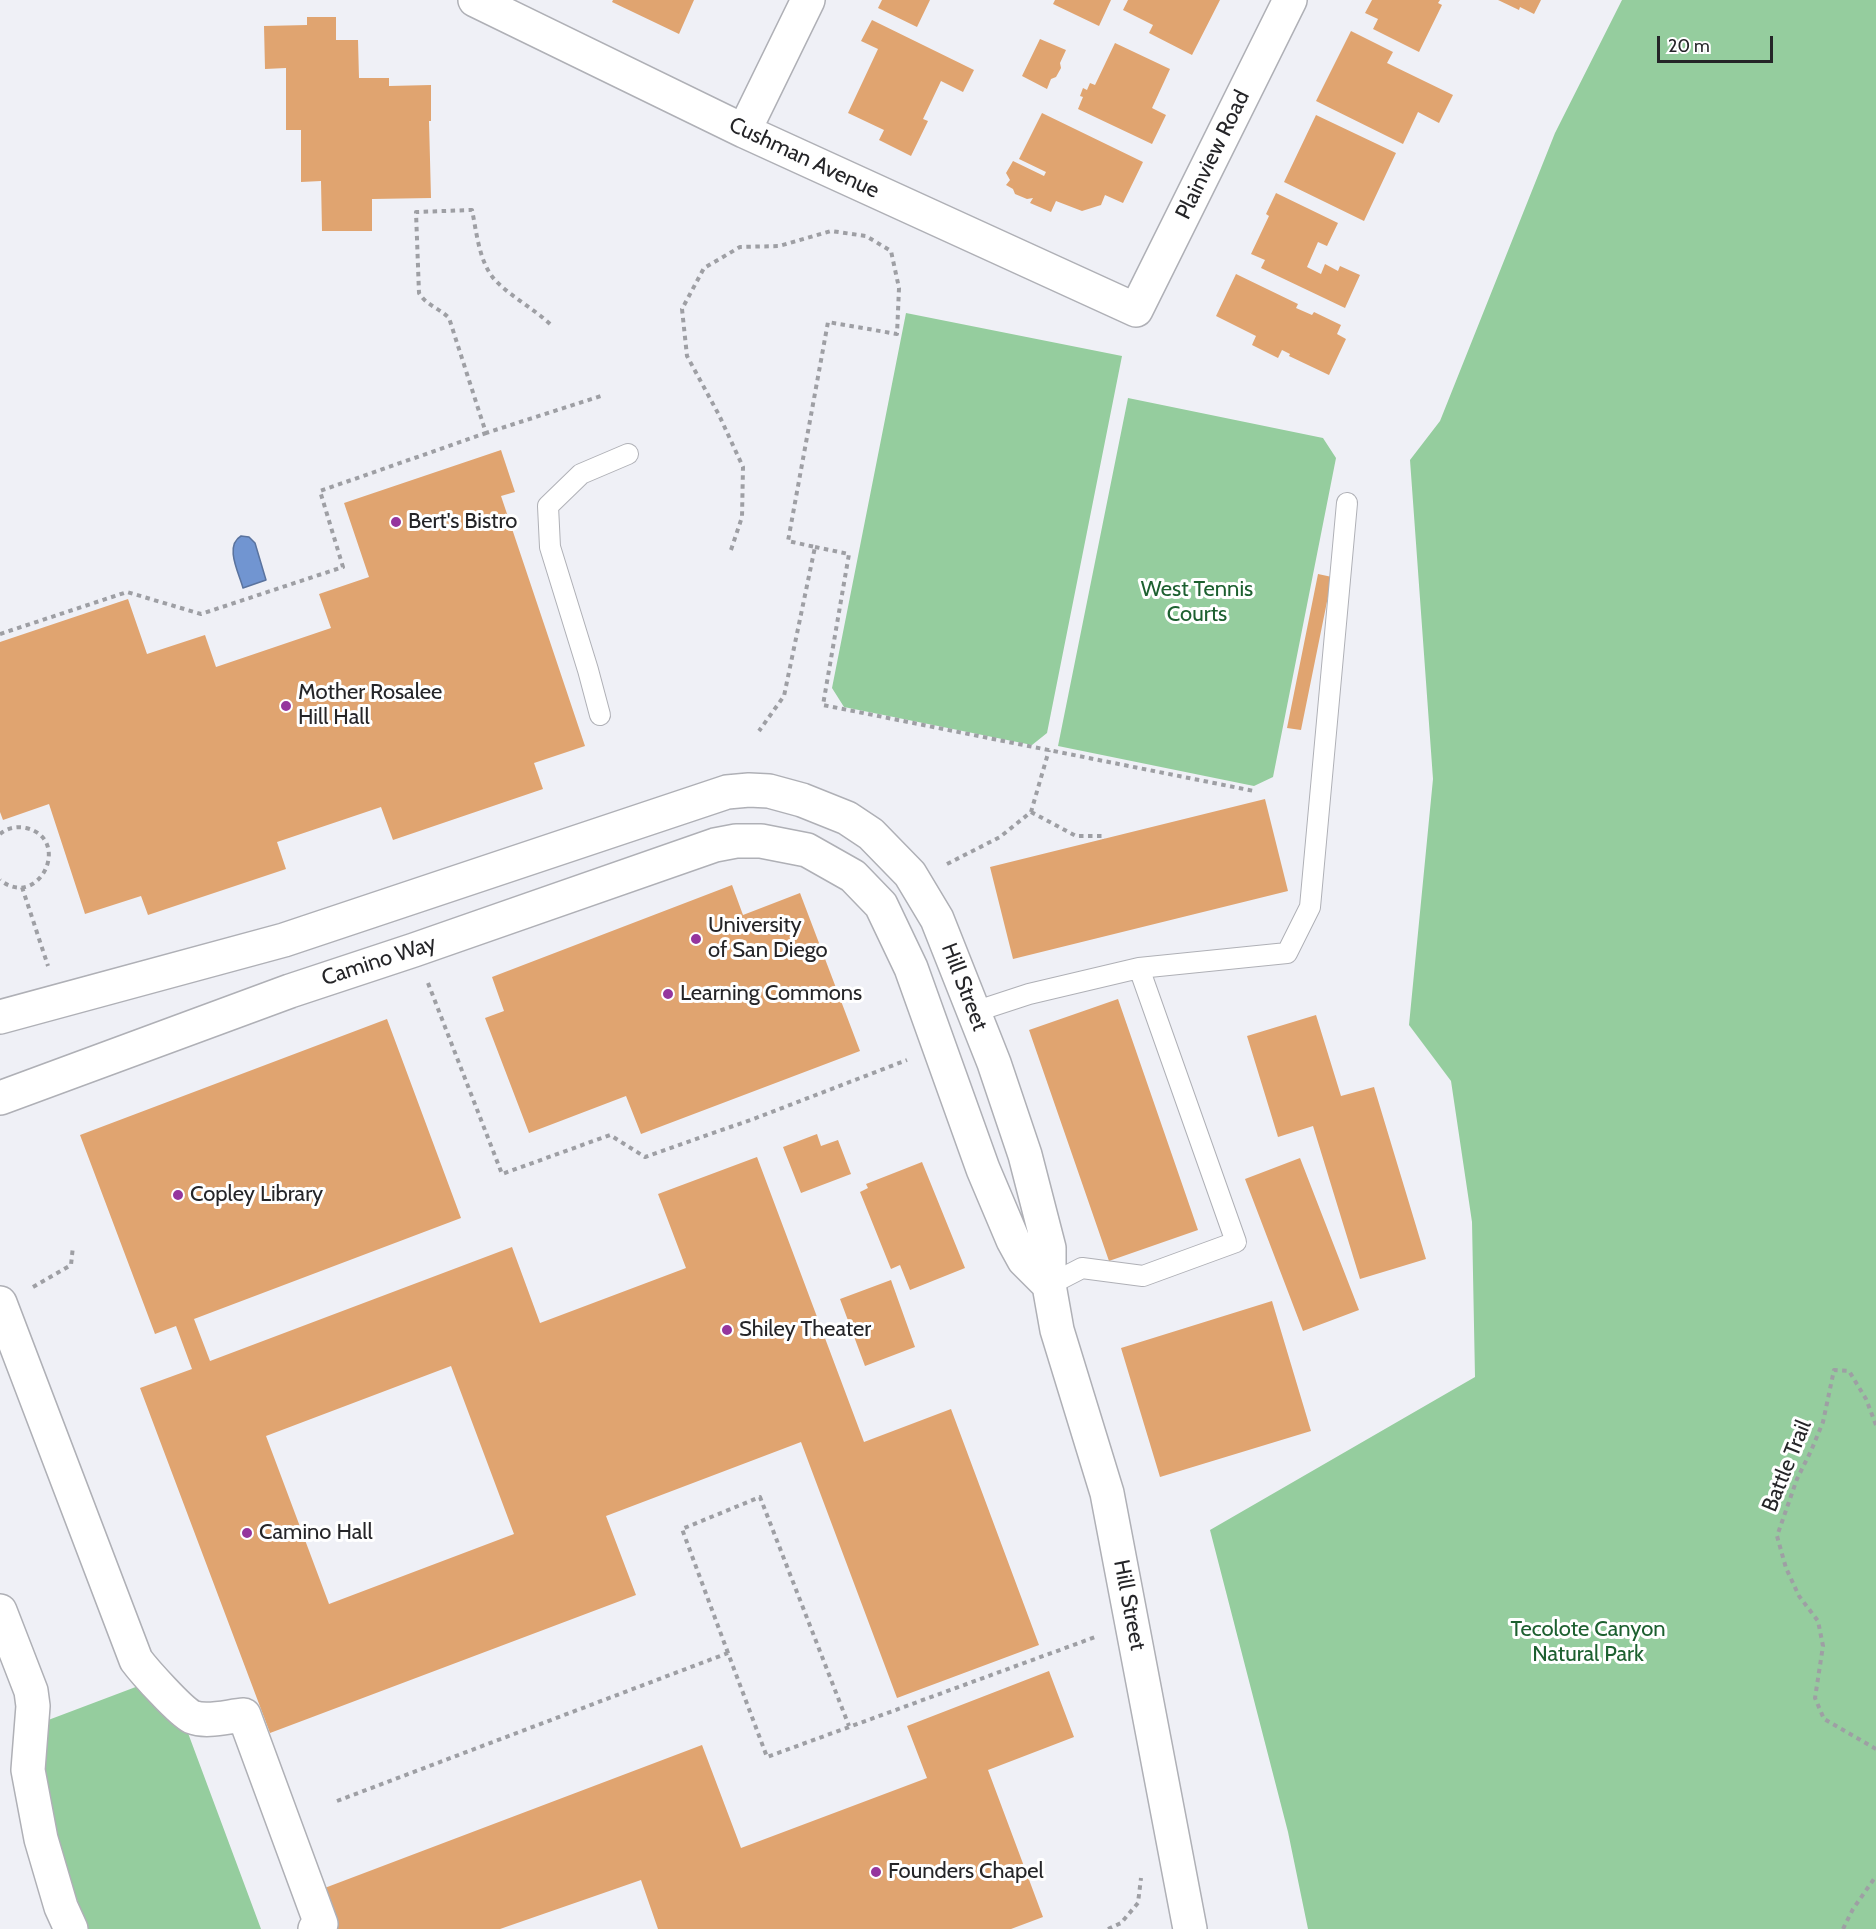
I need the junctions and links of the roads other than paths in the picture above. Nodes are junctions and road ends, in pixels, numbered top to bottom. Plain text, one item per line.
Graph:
1 (476, 0) edge
2 (808, 0) edge
3 (1290, 0) edge
4 (744, 131) junction
5 (1136, 310) joint
6 (628, 454) dead end
7 (1347, 503) dead end
8 (600, 715) dead end
9 (761, 841) joint
10 (1139, 968) junction
11 (974, 1012) junction
12 (0, 1017) edge
13 (0, 1098) edge
14 (1049, 1285) junction
15 (0, 1304) edge
16 (0, 1611) edge
17 (71, 1929) edge
18 (315, 1929) edge
19 (1190, 1929) edge

1 - 4 street, Cushman Avenue
2 - 4 street
3 - 5 street, Plainview Road
4 - 5 street, Cushman Avenue
6 - 8 lane
7 - 10 lane
9 - 13 street, Camino Way
9 - 14 street, Hill Street
10 - 11 lane
10 - 14 lane
11 - 12 street, Hill Street
11 - 14 street, Hill Street
14 - 19 street, Hill Street
15 - 18 street
16 - 17 street

